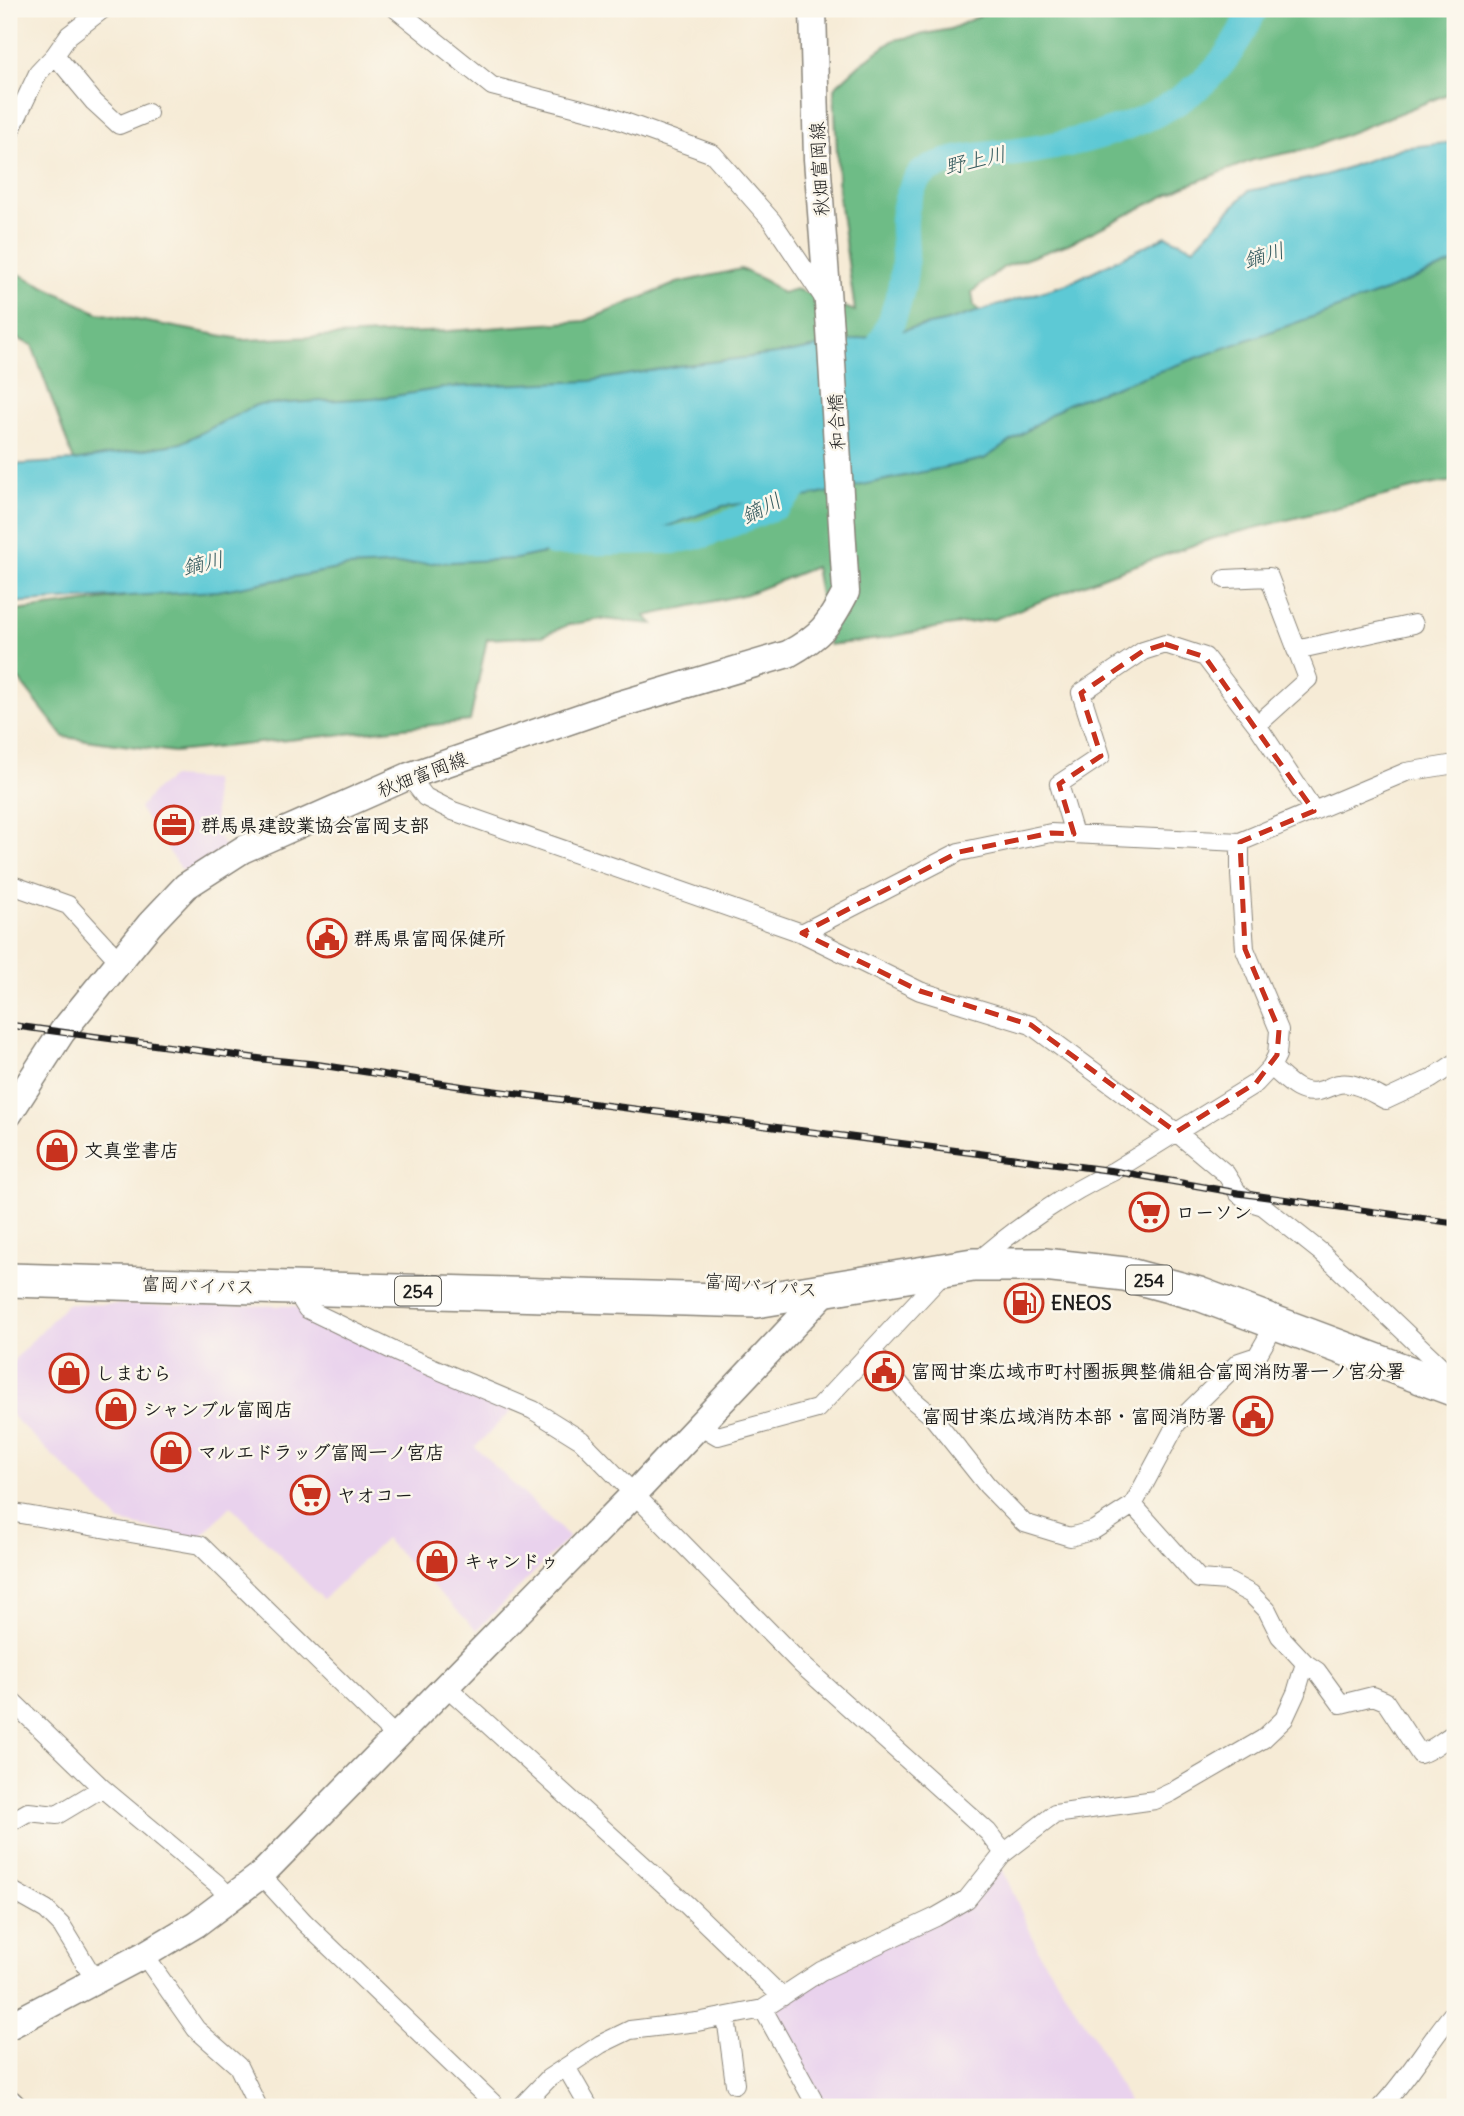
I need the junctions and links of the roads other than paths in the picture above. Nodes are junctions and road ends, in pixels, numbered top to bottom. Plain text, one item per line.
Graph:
1 (103, 9) edge
2 (396, 9) edge
3 (813, 9) edge
4 (55, 55) junction
5 (148, 113) dead end
6 (9, 134) edge
7 (827, 303) junction
8 (830, 330) joint
9 (841, 514) joint
10 (1224, 579) dead end
11 (1414, 624) dead end
12 (1296, 650) junction
13 (1257, 725) junction
14 (1453, 762) edge
15 (409, 776) junction
16 (1314, 811) junction
17 (1073, 834) junction
18 (1240, 842) junction
19 (9, 884) edge
20 (802, 933) junction
21 (119, 961) junction
22 (1455, 1063) edge
23 (1271, 1067) junction
24 (9, 1114) edge
25 (1176, 1132) junction
26 (9, 1261) edge
27 (960, 1267) junction
28 (9, 1280) edge
29 (294, 1288) junction
30 (827, 1290) junction
31 (1276, 1323) junction
32 (873, 1351) junction
33 (1455, 1380) edge
34 (1455, 1390) edge
35 (699, 1425) junction
36 (634, 1494) junction
37 (1133, 1505) junction
38 (9, 1512) edge
39 (1305, 1663) junction
40 (447, 1686) junction
41 (9, 1698) edge
42 (1455, 1734) edge
43 (396, 1737) junction
44 (102, 1788) junction
45 (9, 1823) edge
46 (1004, 1853) junction
47 (261, 1875) junction
48 (9, 1889) edge
49 (230, 1898) junction
50 (144, 1955) junction
51 (95, 1980) junction
52 (782, 1997) junction
53 (763, 2009) junction
54 (1455, 2011) edge
55 (726, 2017) junction
56 (9, 2026) edge
57 (566, 2067) junction
58 (735, 2084) dead end
59 (9, 2103) edge
60 (13, 2107) edge
61 (258, 2107) edge
62 (497, 2107) edge
63 (521, 2107) edge
64 (589, 2107) edge
65 (817, 2107) edge
66 (1381, 2107) edge

1 - 4 street
2 - 7 street
3 - 7 main road, 秋畑富岡線
4 - 5 street
4 - 6 street
7 - 8 main road, 秋畑富岡線
8 - 9 main road, 和合橋
9 - 15 main road, 秋畑富岡線
10 - 12 street
11 - 12 street
12 - 13 street
13 - 16 street
13 - 17 street
14 - 16 street
15 - 20 street
15 - 21 main road, 秋畑富岡線
16 - 18 street
17 - 18 street
17 - 20 street
18 - 23 street
19 - 21 street
20 - 25 street
21 - 24 main road, 秋畑富岡線
22 - 23 street
23 - 25 street
25 - 27 street
25 - 33 street
26 - 30 highway, 富岡バイパス / 254
27 - 30 highway, 254
27 - 31 highway, 254
27 - 32 street
28 - 29 highway, 富岡バイパス / 254
29 - 30 highway, 富岡バイパス / 254
29 - 36 street
30 - 35 main road
31 - 34 highway, 254
31 - 37 street
32 - 35 street
32 - 37 street
35 - 36 main road
36 - 40 main road
36 - 46 street
37 - 39 street
38 - 43 street
39 - 42 street
39 - 46 street
40 - 43 main road
40 - 52 street
41 - 44 street
43 - 47 main road
44 - 45 street
44 - 49 street
46 - 52 street
47 - 49 main road
47 - 62 street
48 - 51 street
49 - 50 main road
50 - 51 main road
50 - 61 street
51 - 56 main road
52 - 53 street
53 - 55 street
53 - 65 street
54 - 66 street
55 - 57 street
55 - 58 street
57 - 63 street
57 - 64 street
59 - 60 main road

